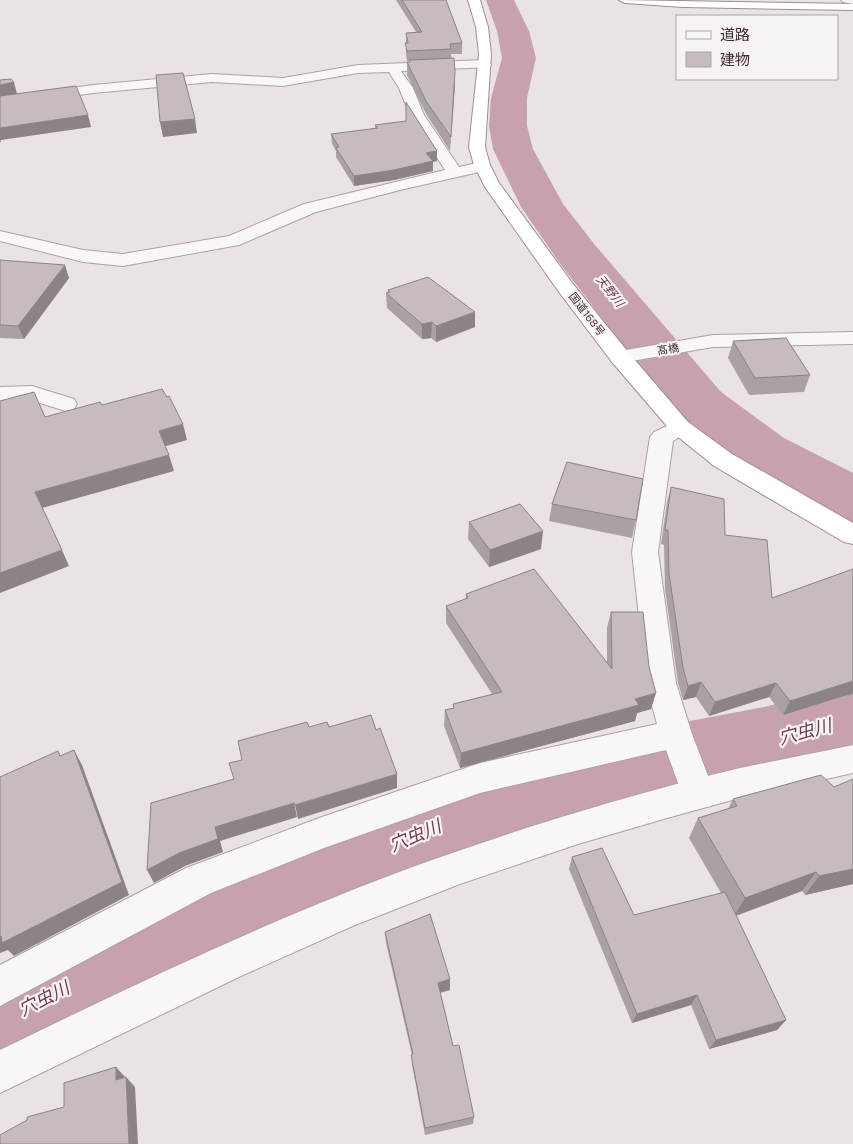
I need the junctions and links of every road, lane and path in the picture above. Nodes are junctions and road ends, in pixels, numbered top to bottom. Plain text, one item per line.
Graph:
1 (474, 0) edge
2 (625, 0) edge
3 (847, 0) edge
4 (853, 1) edge
5 (853, 8) edge
6 (486, 64) junction
7 (392, 67) junction
8 (0, 102) edge
9 (482, 167) junction
10 (455, 173) junction
11 (0, 236) edge
12 (853, 338) edge
13 (622, 357) junction
14 (0, 394) edge
15 (66, 404) dead end
16 (680, 427) junction
17 (853, 535) edge
18 (676, 734) junction
19 (849, 765) edge
20 (698, 794) junction
21 (0, 986) edge
22 (0, 1072) edge

1 - 6 highway, 国道168号
2 - 5 highway
3 - 4 street
6 - 7 street
6 - 9 highway, 国道168号
7 - 8 street
7 - 10 street
9 - 10 street
9 - 13 highway, 国道168号
10 - 11 street
12 - 13 street, 髙橋
13 - 16 highway, 国道168号
14 - 15 street
16 - 17 highway, 国道168号
16 - 18 street
18 - 20 street
18 - 21 street
19 - 20 street
20 - 22 street

